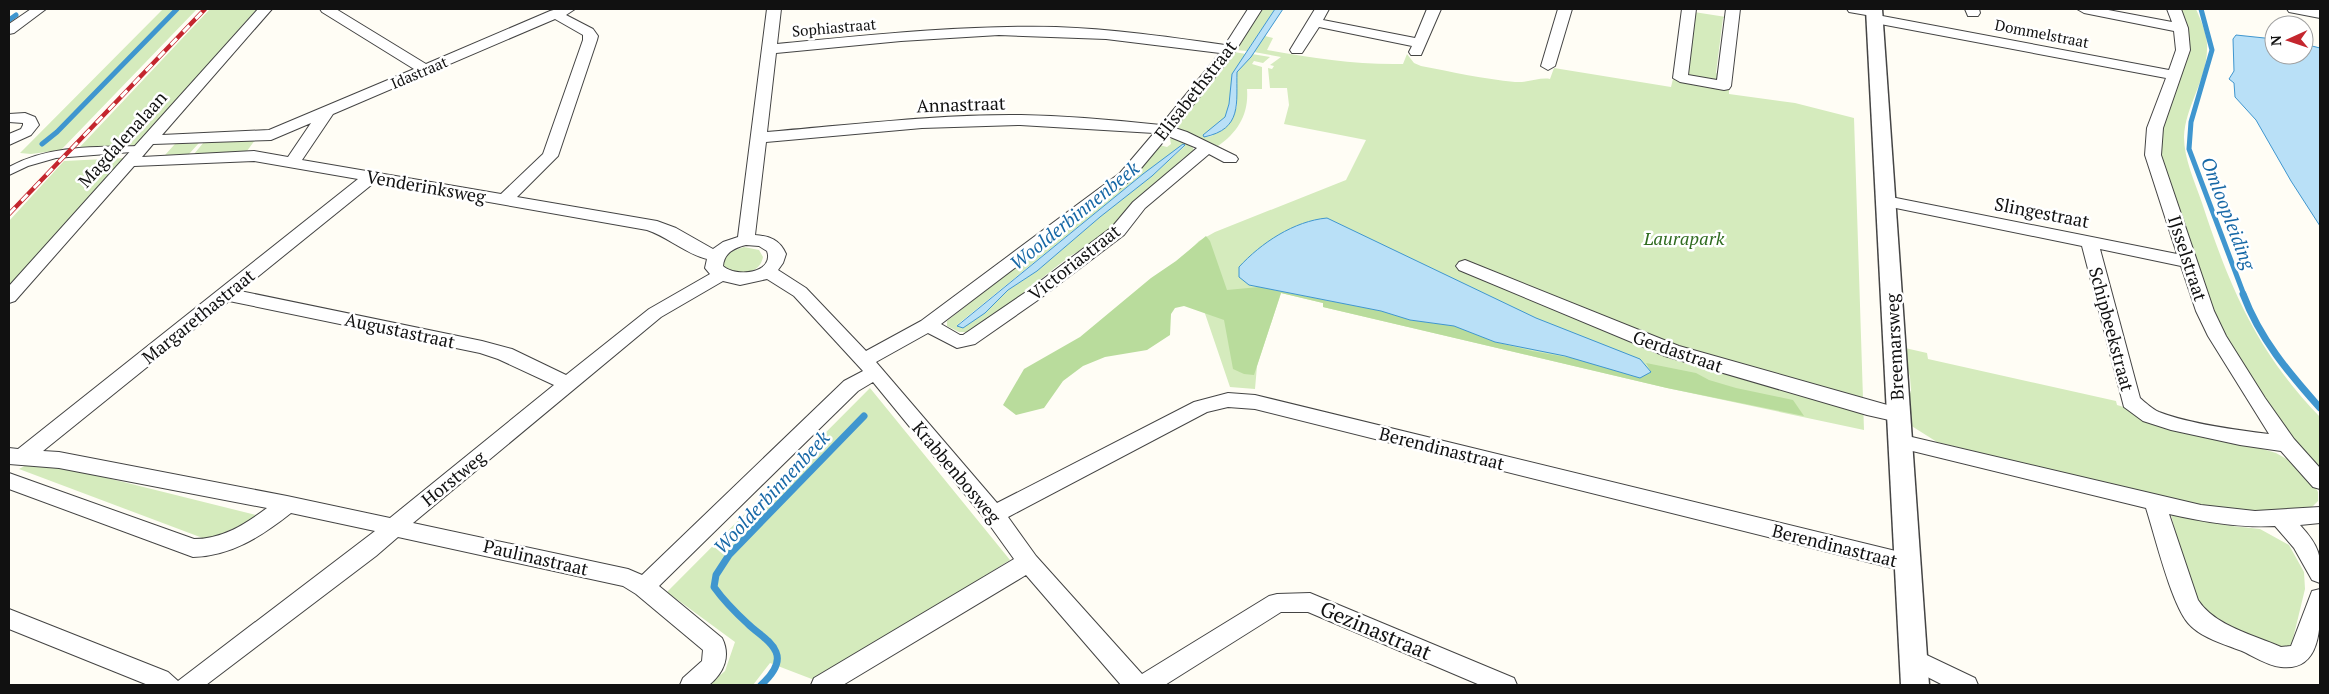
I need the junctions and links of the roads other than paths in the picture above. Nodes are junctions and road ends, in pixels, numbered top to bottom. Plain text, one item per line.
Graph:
1 (39, 9) edge
2 (265, 9) edge
3 (327, 9) edge
4 (774, 9) edge
5 (1255, 9) edge
6 (1322, 9) edge
7 (1434, 9) edge
8 (1565, 9) edge
9 (1689, 9) edge
10 (1733, 9) edge
11 (1854, 9) edge
12 (2084, 9) edge
13 (2174, 9) edge
14 (2294, 9) edge
15 (562, 12) edge
16 (1875, 13) edge
17 (2320, 14) edge
18 (1315, 22) junction
19 (2181, 28) junction
20 (9, 30) edge
21 (770, 49) junction
22 (1229, 50) junction
23 (1297, 50) dead end
24 (1548, 66) dead end
25 (426, 70) junction
26 (2174, 75) junction
27 (327, 112) junction
28 (9, 118) edge
29 (1166, 130) junction
30 (757, 138) junction
31 (9, 140) edge
32 (1208, 147) junction
33 (137, 152) junction
34 (1230, 158) dead end
35 (292, 163) junction
36 (11, 166) edge
37 (372, 176) junction
38 (504, 200) junction
39 (1886, 201) junction
40 (746, 240) junction
41 (2090, 242) junction
42 (716, 255) junction
43 (2190, 262) junction
44 (1465, 266) dead end
45 (767, 271) junction
46 (720, 276) junction
47 (225, 294) junction
48 (9, 297) edge
49 (928, 325) junction
50 (869, 366) junction
51 (568, 384) junction
52 (1898, 415) junction
53 (1900, 441) junction
54 (2287, 444) junction
55 (16, 456) edge
56 (9, 481) edge
57 (2320, 481) edge
58 (2155, 503) junction
59 (287, 504) junction
60 (994, 514) junction
61 (2320, 515) edge
62 (2281, 518) junction
63 (395, 526) junction
64 (1028, 562) junction
65 (1908, 563) junction
66 (2320, 572) edge
67 (644, 587) junction
68 (2320, 598) edge
69 (9, 618) edge
70 (1914, 672) edge
71 (168, 685) edge
72 (188, 685) edge
73 (692, 685) edge
74 (823, 685) edge
75 (1136, 685) edge
76 (1145, 685) edge
77 (1505, 685) edge
78 (1966, 685) edge

1 - 20 street
2 - 33 street, Magdalenalaan
3 - 25 street
4 - 21 street
5 - 22 street, Elisabethstraat
6 - 18 street
7 - 18 street
8 - 24 street
9 - 10 street
11 - 16 street, Dommelstraat
12 - 19 street
13 - 19 street, IJsselstraat
14 - 17 street
15 - 25 street, Idastraat
15 - 38 street
16 - 26 street, Dommelstraat
16 - 39 street, Breemarsweg
18 - 23 street
19 - 26 street, IJsselstraat
21 - 22 street, Sophiastraat
21 - 30 street
22 - 29 street, Elisabethstraat
25 - 27 street, Idastraat
26 - 43 street, IJsselstraat
27 - 33 street
27 - 35 street
28 - 31 street
29 - 30 street, Annastraat
29 - 32 street
29 - 49 street, Elisabethstraat
30 - 40 street
32 - 34 street
32 - 49 street, Victoriastraat
33 - 35 street, Venderinksweg
33 - 36 street
33 - 48 street, Magdalenalaan
35 - 37 street, Venderinksweg
37 - 38 street, Venderinksweg
37 - 47 street, Margarethastraat
38 - 42 street, Venderinksweg
39 - 41 street, Slingestraat
39 - 52 street, Breemarsweg
40 - 42 street
40 - 45 street
41 - 43 street, Slingestraat
41 - 54 street, Schipbeekstraat
42 - 46 street
43 - 54 street, IJsselstraat
44 - 52 street, Gerdastraat
45 - 46 street
45 - 50 street, Krabbenbosweg
46 - 51 street, Horstweg
47 - 51 street, Augustastraat
47 - 55 street, Margarethastraat
49 - 50 street, Elisabethstraat
50 - 60 street, Krabbenbosweg
50 - 67 street, Elisabethstraat
51 - 63 street, Horstweg
52 - 53 street, Breemarsweg
53 - 58 street
53 - 65 street, Breemarsweg
54 - 57 street, IJsselstraat
55 - 59 street, Paulinastraat
56 - 59 street
58 - 62 street
58 - 68 street
59 - 63 street, Paulinastraat
60 - 64 street, Krabbenbosweg
60 - 65 street, Berendinastraat
61 - 62 street
62 - 66 street
63 - 67 street, Paulinastraat
63 - 72 street, Horstweg
64 - 74 street
64 - 75 street, Krabbenbosweg
65 - 70 street, Breemarsweg
67 - 73 street, Paulinastraat
69 - 71 street
70 - 78 street
76 - 77 street, Gezinastraat

